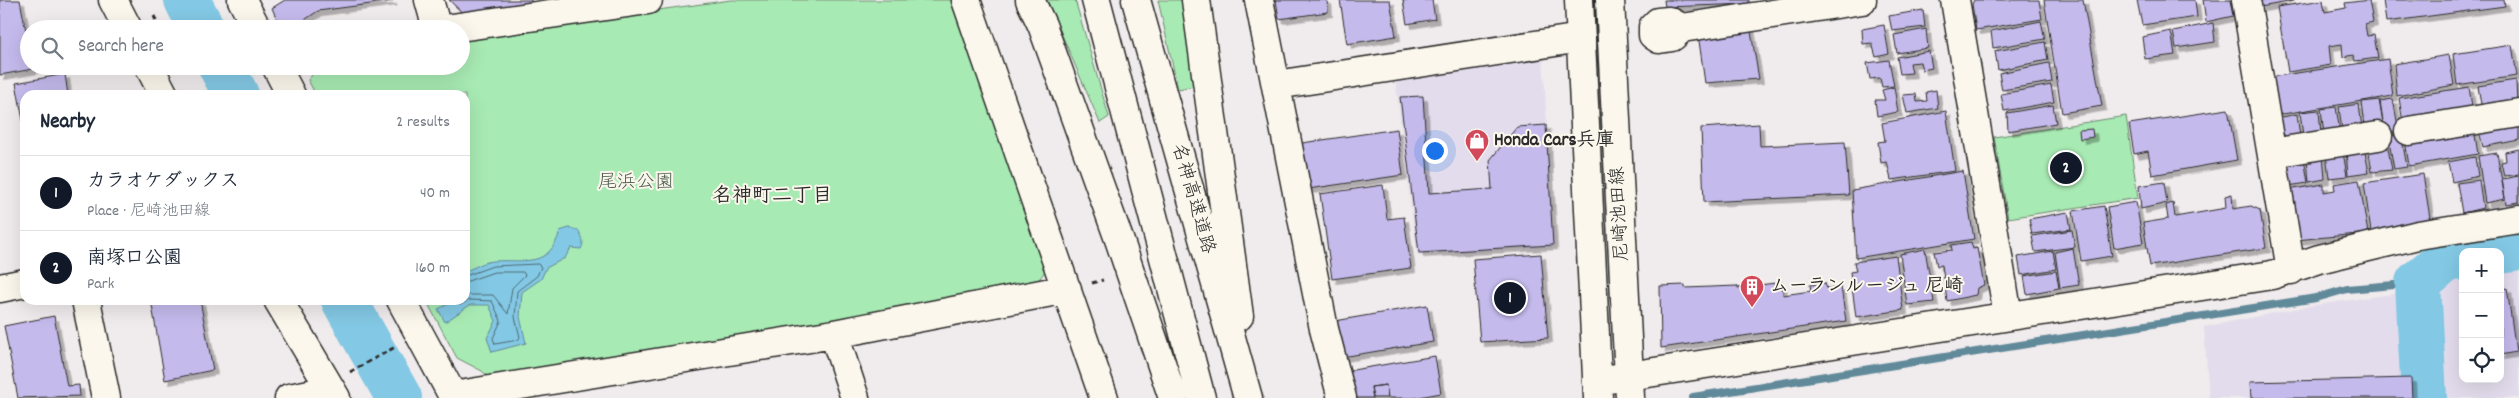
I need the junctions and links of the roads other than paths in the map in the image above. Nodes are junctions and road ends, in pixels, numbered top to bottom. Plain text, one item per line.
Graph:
1 (113, 0) edge
2 (242, 0) edge
3 (429, 0) edge
4 (648, 0) edge
5 (966, 0) edge
6 (1030, 0) edge
7 (1096, 0) edge
8 (1136, 0) edge
9 (1196, 0) edge
10 (1259, 0) edge
11 (1579, 0) edge
12 (1610, 0) edge
13 (1862, 0) edge
14 (1955, 0) edge
15 (2246, 0) edge
16 (123, 20) edge
17 (252, 20) edge
18 (435, 20) edge
19 (470, 26) edge
20 (1682, 28) dead end
21 (1581, 38) junction
22 (154, 75) edge
23 (281, 75) edge
24 (1276, 85) junction
25 (161, 90) edge
26 (288, 90) edge
27 (2519, 113) edge
28 (2409, 132) dead end
29 (2378, 136) dead end
30 (2272, 153) junction
31 (2519, 219) edge
32 (2296, 268) junction
33 (20, 284) edge
34 (0, 288) edge
35 (1067, 289) junction
36 (87, 305) edge
37 (281, 305) edge
38 (404, 305) edge
39 (2008, 316) junction
40 (834, 334) junction
41 (1630, 387) edge
42 (337, 388) edge
43 (1597, 390) edge
44 (454, 397) edge
45 (106, 398) edge
46 (290, 398) edge
47 (855, 398) edge
48 (1104, 398) edge
49 (1173, 398) edge
50 (1201, 398) edge
51 (1249, 398) edge
52 (1342, 398) edge

1 - 16 main road
2 - 17 main road
3 - 18 main road
4 - 19 main road
5 - 35 main road
6 - 49 main road
7 - 50 main road
8 - 51 main road, 名神高速道路
9 - 51 main road
10 - 24 main road
11 - 21 main road, 尼崎池田線
12 - 41 main road, 尼崎池田線
13 - 20 main road
14 - 39 main road
15 - 30 main road
21 - 24 main road
21 - 43 main road, 尼崎池田線
22 - 25 main road
23 - 26 main road
24 - 52 main road
27 - 28 main road
29 - 30 main road
30 - 32 main road
31 - 32 main road
32 - 39 main road
33 - 34 main road
35 - 40 main road
35 - 48 main road
36 - 45 main road
37 - 42 main road
38 - 44 main road
39 - 41 main road
40 - 44 main road
40 - 47 main road
41 - 43 main road
42 - 46 main road

